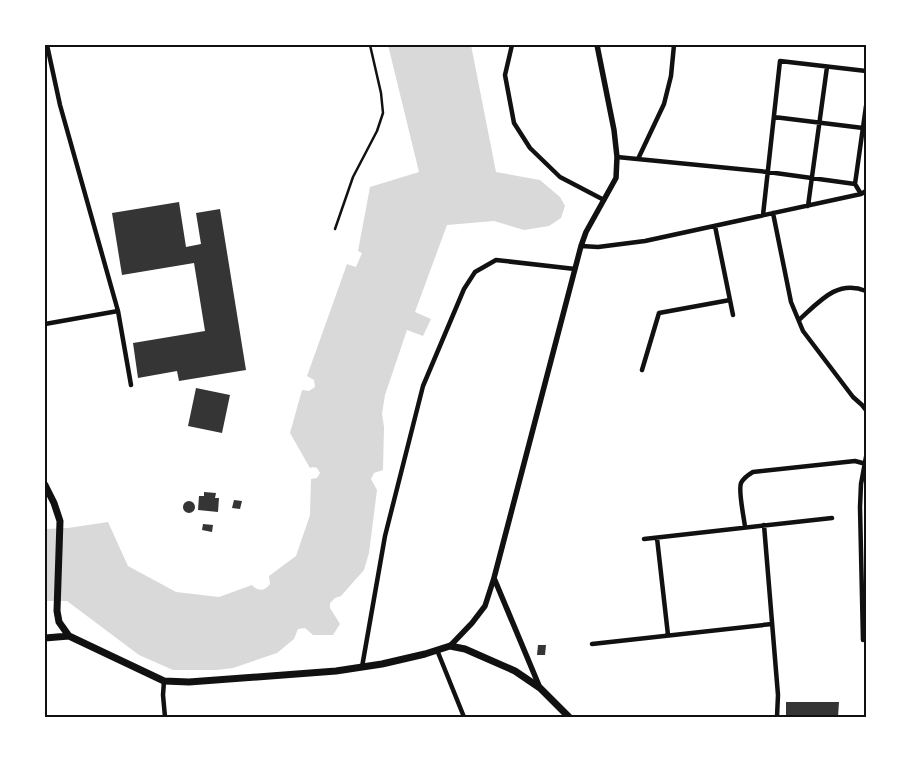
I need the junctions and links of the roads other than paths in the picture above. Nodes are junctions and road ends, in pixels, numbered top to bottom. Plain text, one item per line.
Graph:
1 (47, 45) edge
2 (370, 45) edge
3 (512, 45) edge
4 (597, 45) edge
5 (674, 45) edge
6 (827, 66) junction
7 (866, 71) edge
8 (866, 106) edge
9 (774, 117) junction
10 (819, 123) junction
11 (863, 128) junction
12 (617, 157) junction
13 (638, 159) junction
14 (768, 172) junction
15 (812, 178) junction
16 (855, 184) junction
17 (866, 191) edge
18 (860, 194) junction
19 (604, 200) junction
20 (808, 206) junction
21 (773, 213) junction
22 (763, 216) junction
23 (715, 226) junction
24 (335, 229) dead end
25 (581, 246) junction
26 (575, 269) junction
27 (866, 291) edge
28 (730, 300) junction
29 (118, 310) junction
30 (733, 315) dead end
31 (799, 320) junction
32 (45, 324) edge
33 (642, 370) dead end
34 (130, 385) dead end
35 (866, 410) edge
36 (866, 457) edge
37 (865, 464) edge
38 (45, 486) edge
39 (832, 518) dead end
40 (764, 525) junction
41 (745, 527) junction
42 (657, 538) junction
43 (644, 539) dead end
44 (494, 578) junction
45 (772, 624) junction
46 (668, 635) junction
47 (69, 636) junction
48 (45, 638) edge
49 (863, 640) dead end
50 (592, 644) dead end
51 (450, 646) junction
52 (437, 650) junction
53 (362, 667) junction
54 (164, 680) junction
55 (540, 688) junction
56 (165, 717) edge
57 (464, 717) edge
58 (569, 717) edge
59 (777, 717) edge

1 - 29 street
2 - 24 lane
3 - 19 street
4 - 12 street
5 - 13 street
6 - 7 street
6 - 9 street
6 - 10 street
8 - 11 street
9 - 10 street
9 - 14 street
10 - 11 street
10 - 15 street
11 - 16 street
12 - 13 street
12 - 19 street
13 - 14 street
14 - 15 street
14 - 22 street
15 - 16 street
15 - 20 street
16 - 18 street
17 - 18 street
18 - 20 street
19 - 25 street
20 - 21 street
21 - 22 street
21 - 31 street
22 - 23 street
23 - 25 street
23 - 28 street
25 - 26 street
26 - 44 street
26 - 53 street
27 - 31 street
28 - 30 street
28 - 33 street
29 - 32 street
29 - 34 street
31 - 35 street
36 - 37 street
37 - 41 street
37 - 49 street
38 - 47 main road
39 - 40 street
40 - 41 street
40 - 45 street
41 - 42 street
42 - 43 street
42 - 46 street
44 - 51 street
44 - 55 street
45 - 46 street
45 - 59 street
46 - 50 street
47 - 48 main road
47 - 54 main road
51 - 52 main road
51 - 55 main road
52 - 53 main road
52 - 57 street
53 - 54 main road
54 - 56 street
55 - 58 main road

